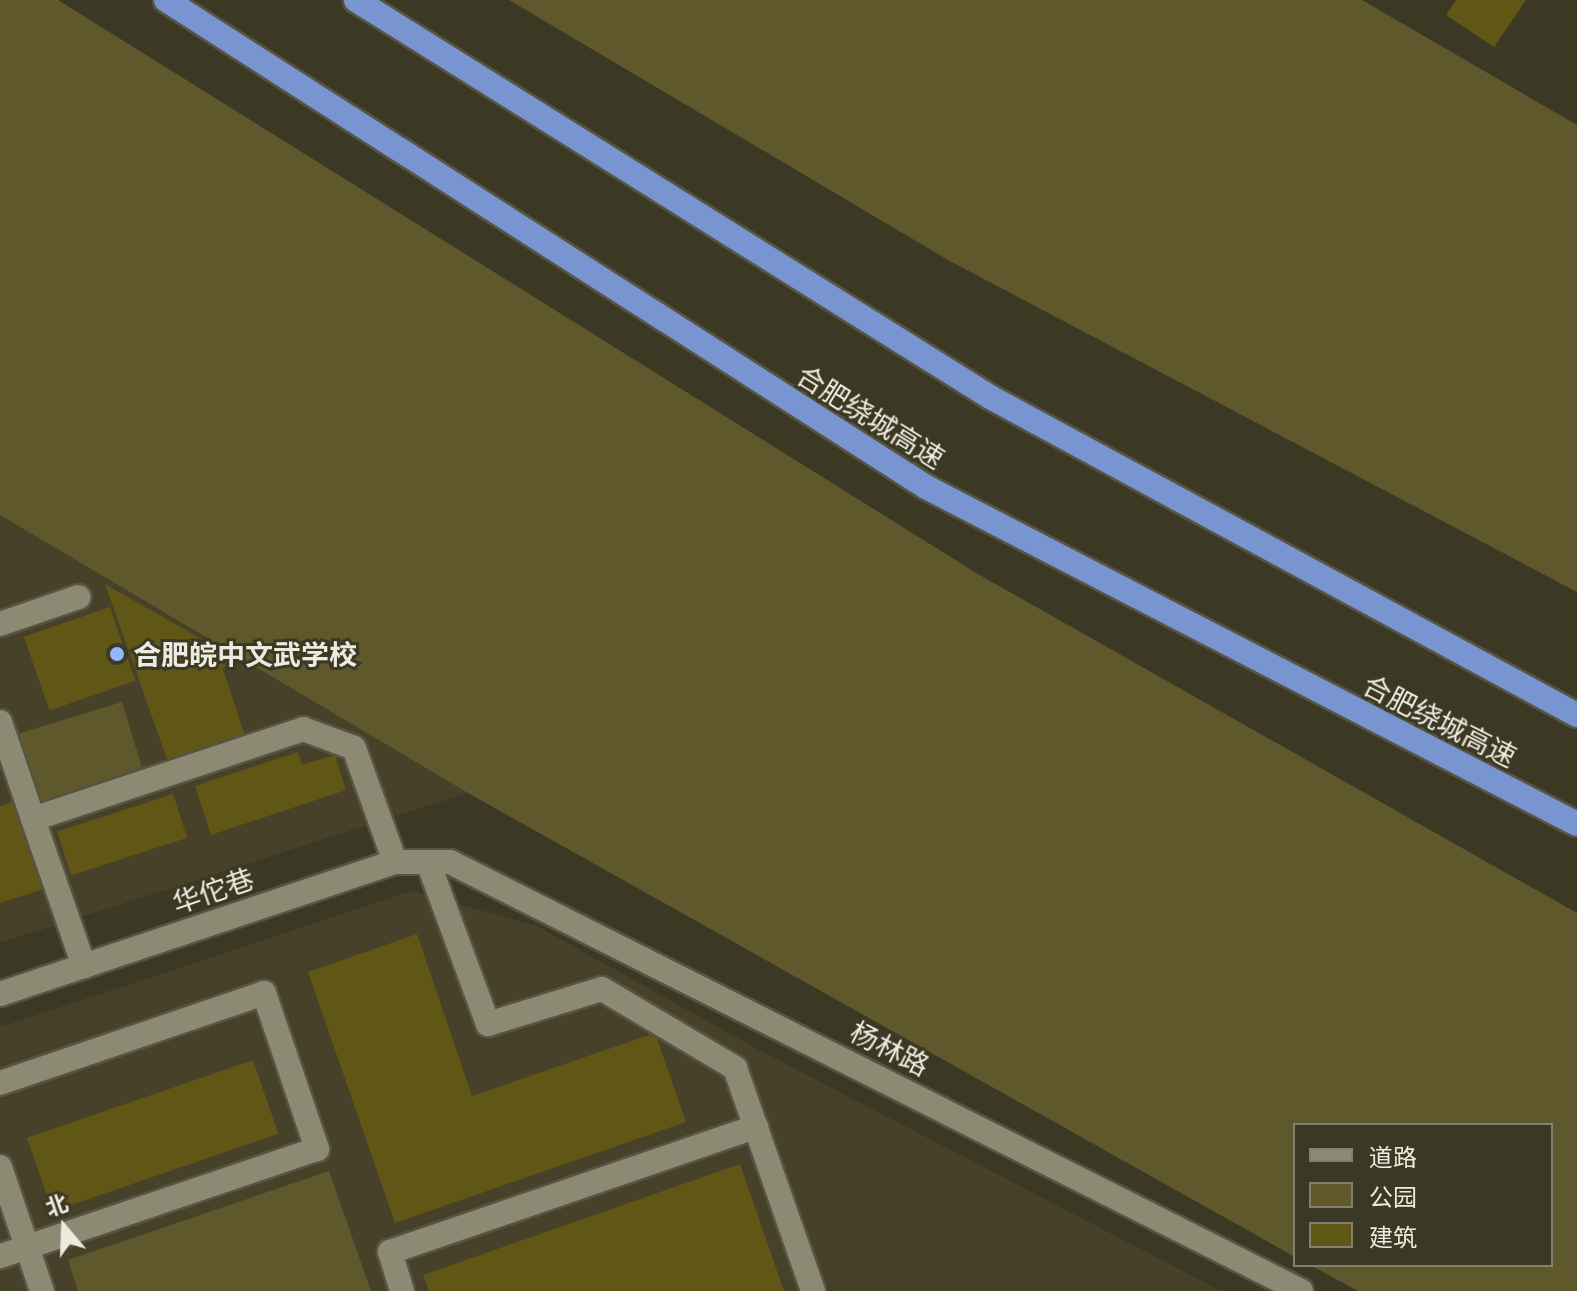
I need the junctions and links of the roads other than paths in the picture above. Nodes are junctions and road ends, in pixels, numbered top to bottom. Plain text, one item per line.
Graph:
1 (166, 0) edge
2 (356, 0) edge
3 (79, 597) dead end
4 (0, 624) edge
5 (1577, 715) edge
6 (0, 722) edge
7 (33, 819) junction
8 (1577, 824) edge
9 (395, 862) junction
10 (439, 862) junction
11 (84, 966) junction
12 (0, 994) edge
13 (0, 1083) edge
14 (756, 1127) junction
15 (0, 1167) edge
16 (27, 1247) junction
17 (0, 1256) edge
18 (42, 1291) edge
19 (402, 1291) edge
20 (813, 1291) edge
21 (1301, 1291) edge

1 - 8 highway, 合肥绕城高速
2 - 5 highway
3 - 4 street
6 - 7 street
7 - 9 street
7 - 11 street
9 - 10 street, 华佗巷
9 - 11 street, 华佗巷
10 - 14 street
10 - 21 street, 杨林路
11 - 12 street, 华佗巷
13 - 16 street
14 - 19 street
14 - 20 street
15 - 16 street
16 - 17 street
16 - 18 street

